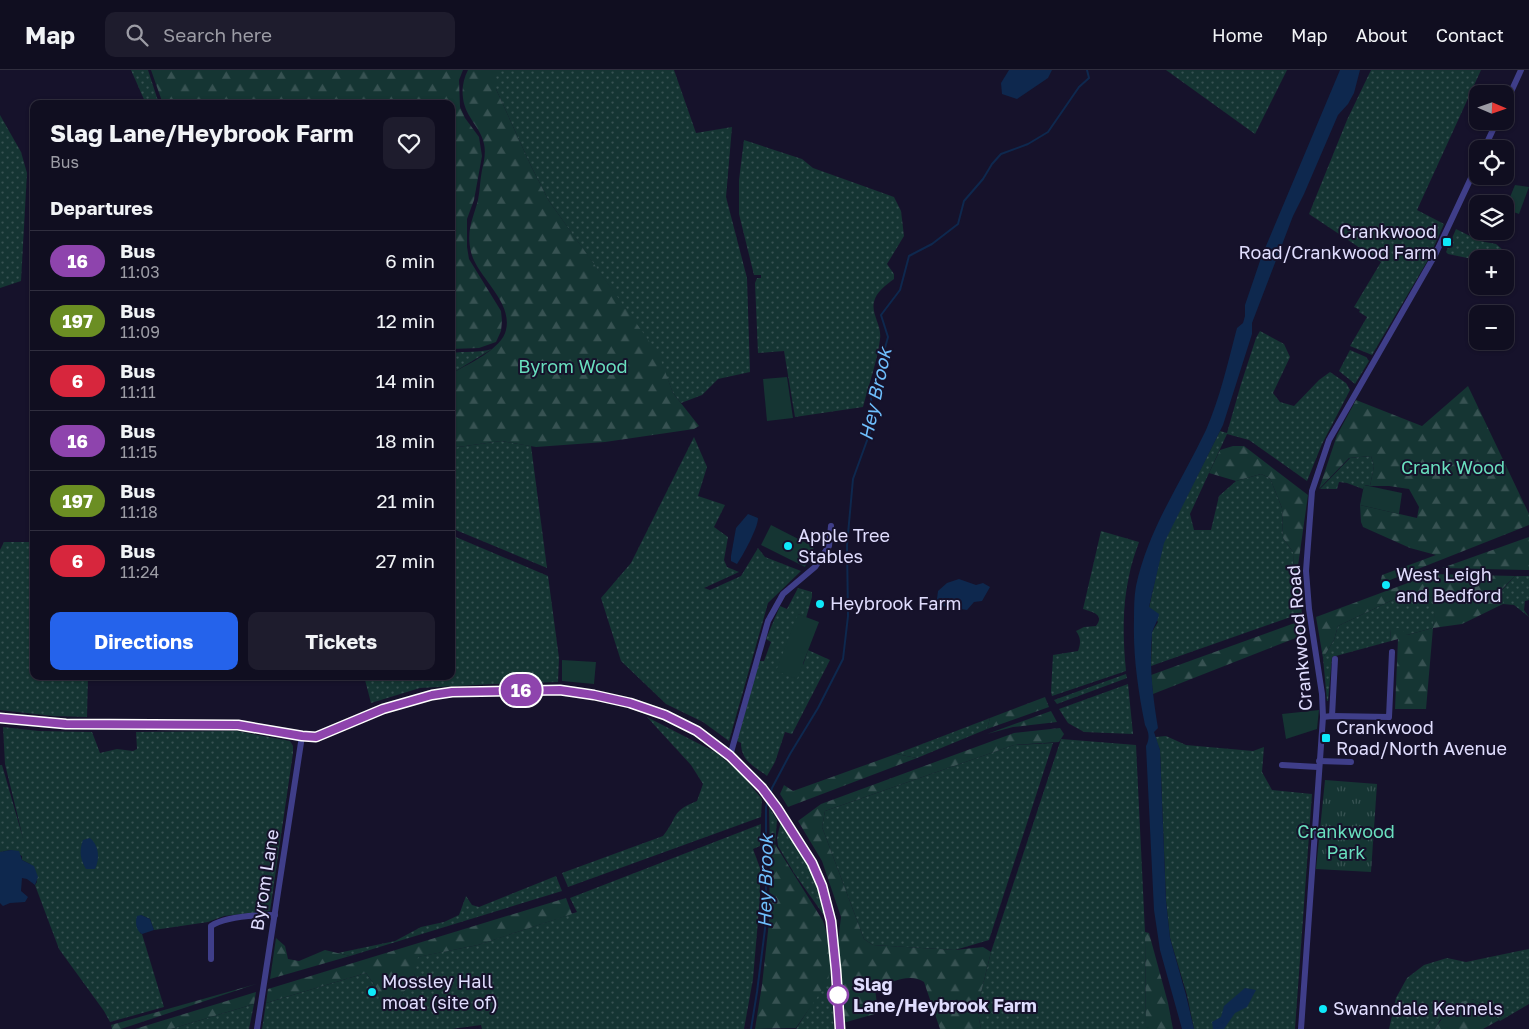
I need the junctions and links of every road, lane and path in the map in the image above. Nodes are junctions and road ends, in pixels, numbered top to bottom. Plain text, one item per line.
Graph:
1 (1521, 70) edge
2 (1514, 85) edge
3 (1469, 182) edge
4 (831, 526) dead end
5 (1392, 652) dead end
6 (1335, 659) dead end
7 (1332, 716) junction
8 (1323, 717) junction
9 (0, 718) edge
10 (302, 736) junction
11 (730, 756) junction
12 (1351, 762) dead end
13 (1318, 764) junction
14 (1282, 765) dead end
15 (275, 915) junction
16 (212, 959) dead end
17 (257, 1029) edge
18 (840, 1029) edge
19 (1301, 1029) edge

1 - 2 street
3 - 8 street, Crankwood Road
4 - 11 street
5 - 7 street
6 - 7 street
7 - 8 street
8 - 13 street, Crankwood Road
9 - 10 street
10 - 11 street
10 - 15 street, Byrom Lane
11 - 18 street
12 - 13 street
13 - 14 street
13 - 19 street, Crankwood Road
15 - 16 street
15 - 17 street, Byrom Lane

